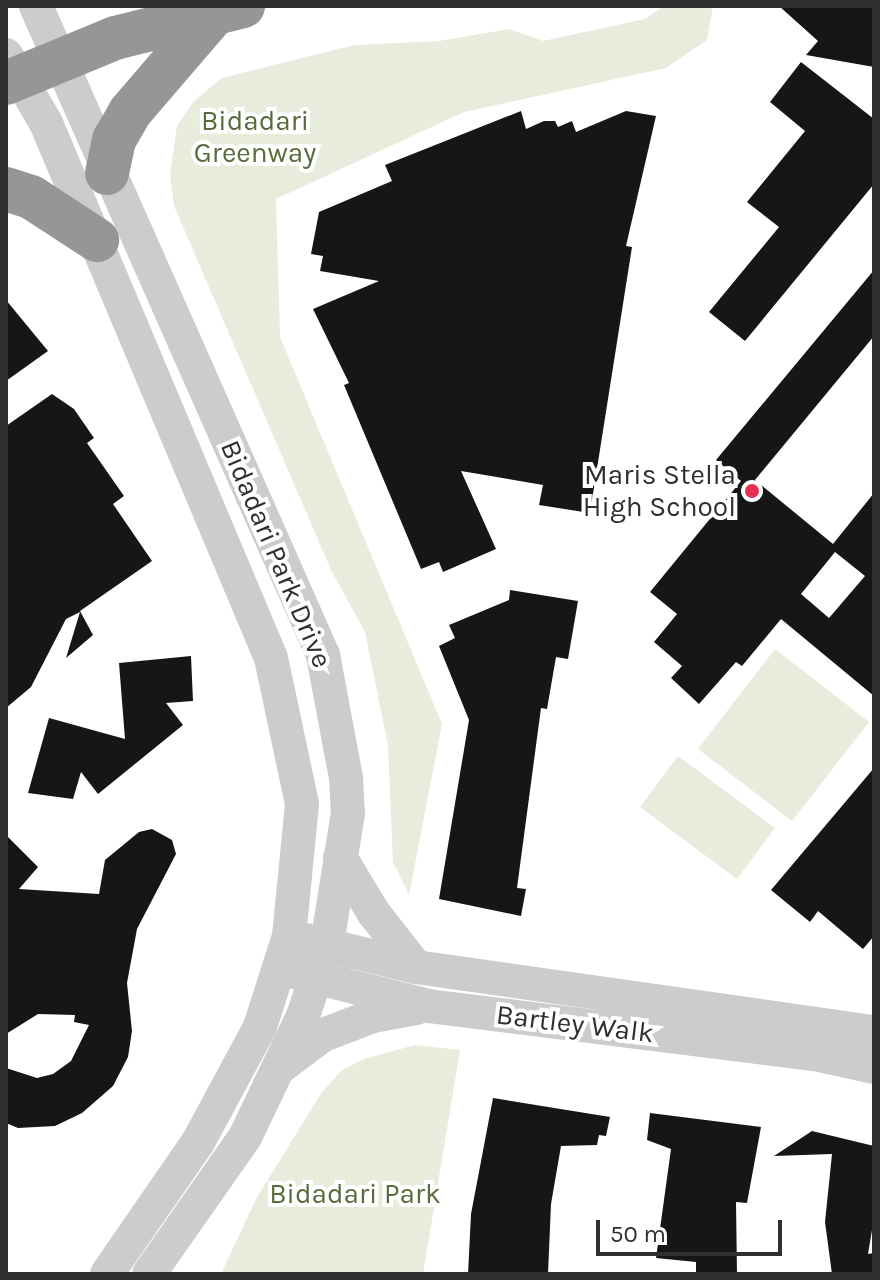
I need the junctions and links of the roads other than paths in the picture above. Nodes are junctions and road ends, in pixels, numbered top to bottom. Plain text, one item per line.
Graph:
1 (36, 6) edge
2 (228, 11) edge
3 (57, 58) junction
4 (10, 71) edge
5 (107, 173) junction
6 (6, 189) edge
7 (97, 240) junction
8 (302, 804) junction
9 (348, 813) junction
10 (340, 857) junction
11 (289, 936) junction
12 (327, 944) junction
13 (416, 967) junction
14 (279, 969) junction
15 (318, 978) junction
16 (428, 1006) junction
17 (874, 1032) edge
18 (280, 1067) junction
19 (874, 1067) edge
20 (107, 1274) edge
21 (149, 1274) edge

1 - 3 street, Bidadari Park Drive
2 - 3 highway
2 - 5 highway
3 - 4 highway
3 - 5 street, Bidadari Park Drive
4 - 7 street, Bidadari Park Drive
5 - 9 street, Bidadari Park Drive
6 - 7 highway
7 - 8 street, Bidadari Park Drive
8 - 9 street
8 - 11 street, Bidadari Park Drive
9 - 10 street, Bidadari Park Drive
10 - 12 street, Bidadari Park Drive
10 - 13 street
11 - 12 street, Bartley Walk
11 - 14 street, Bidadari Park Drive
12 - 13 street, Bartley Walk
12 - 15 street, Bidadari Park Drive
13 - 17 street, Bartley Walk
14 - 15 street, Bartley Walk
14 - 20 street, Bidadari Park Drive
15 - 16 street, Bartley Walk
15 - 18 street, Bidadari Park Drive
16 - 18 street
16 - 19 street, Bartley Walk
18 - 21 street, Bidadari Park Drive

